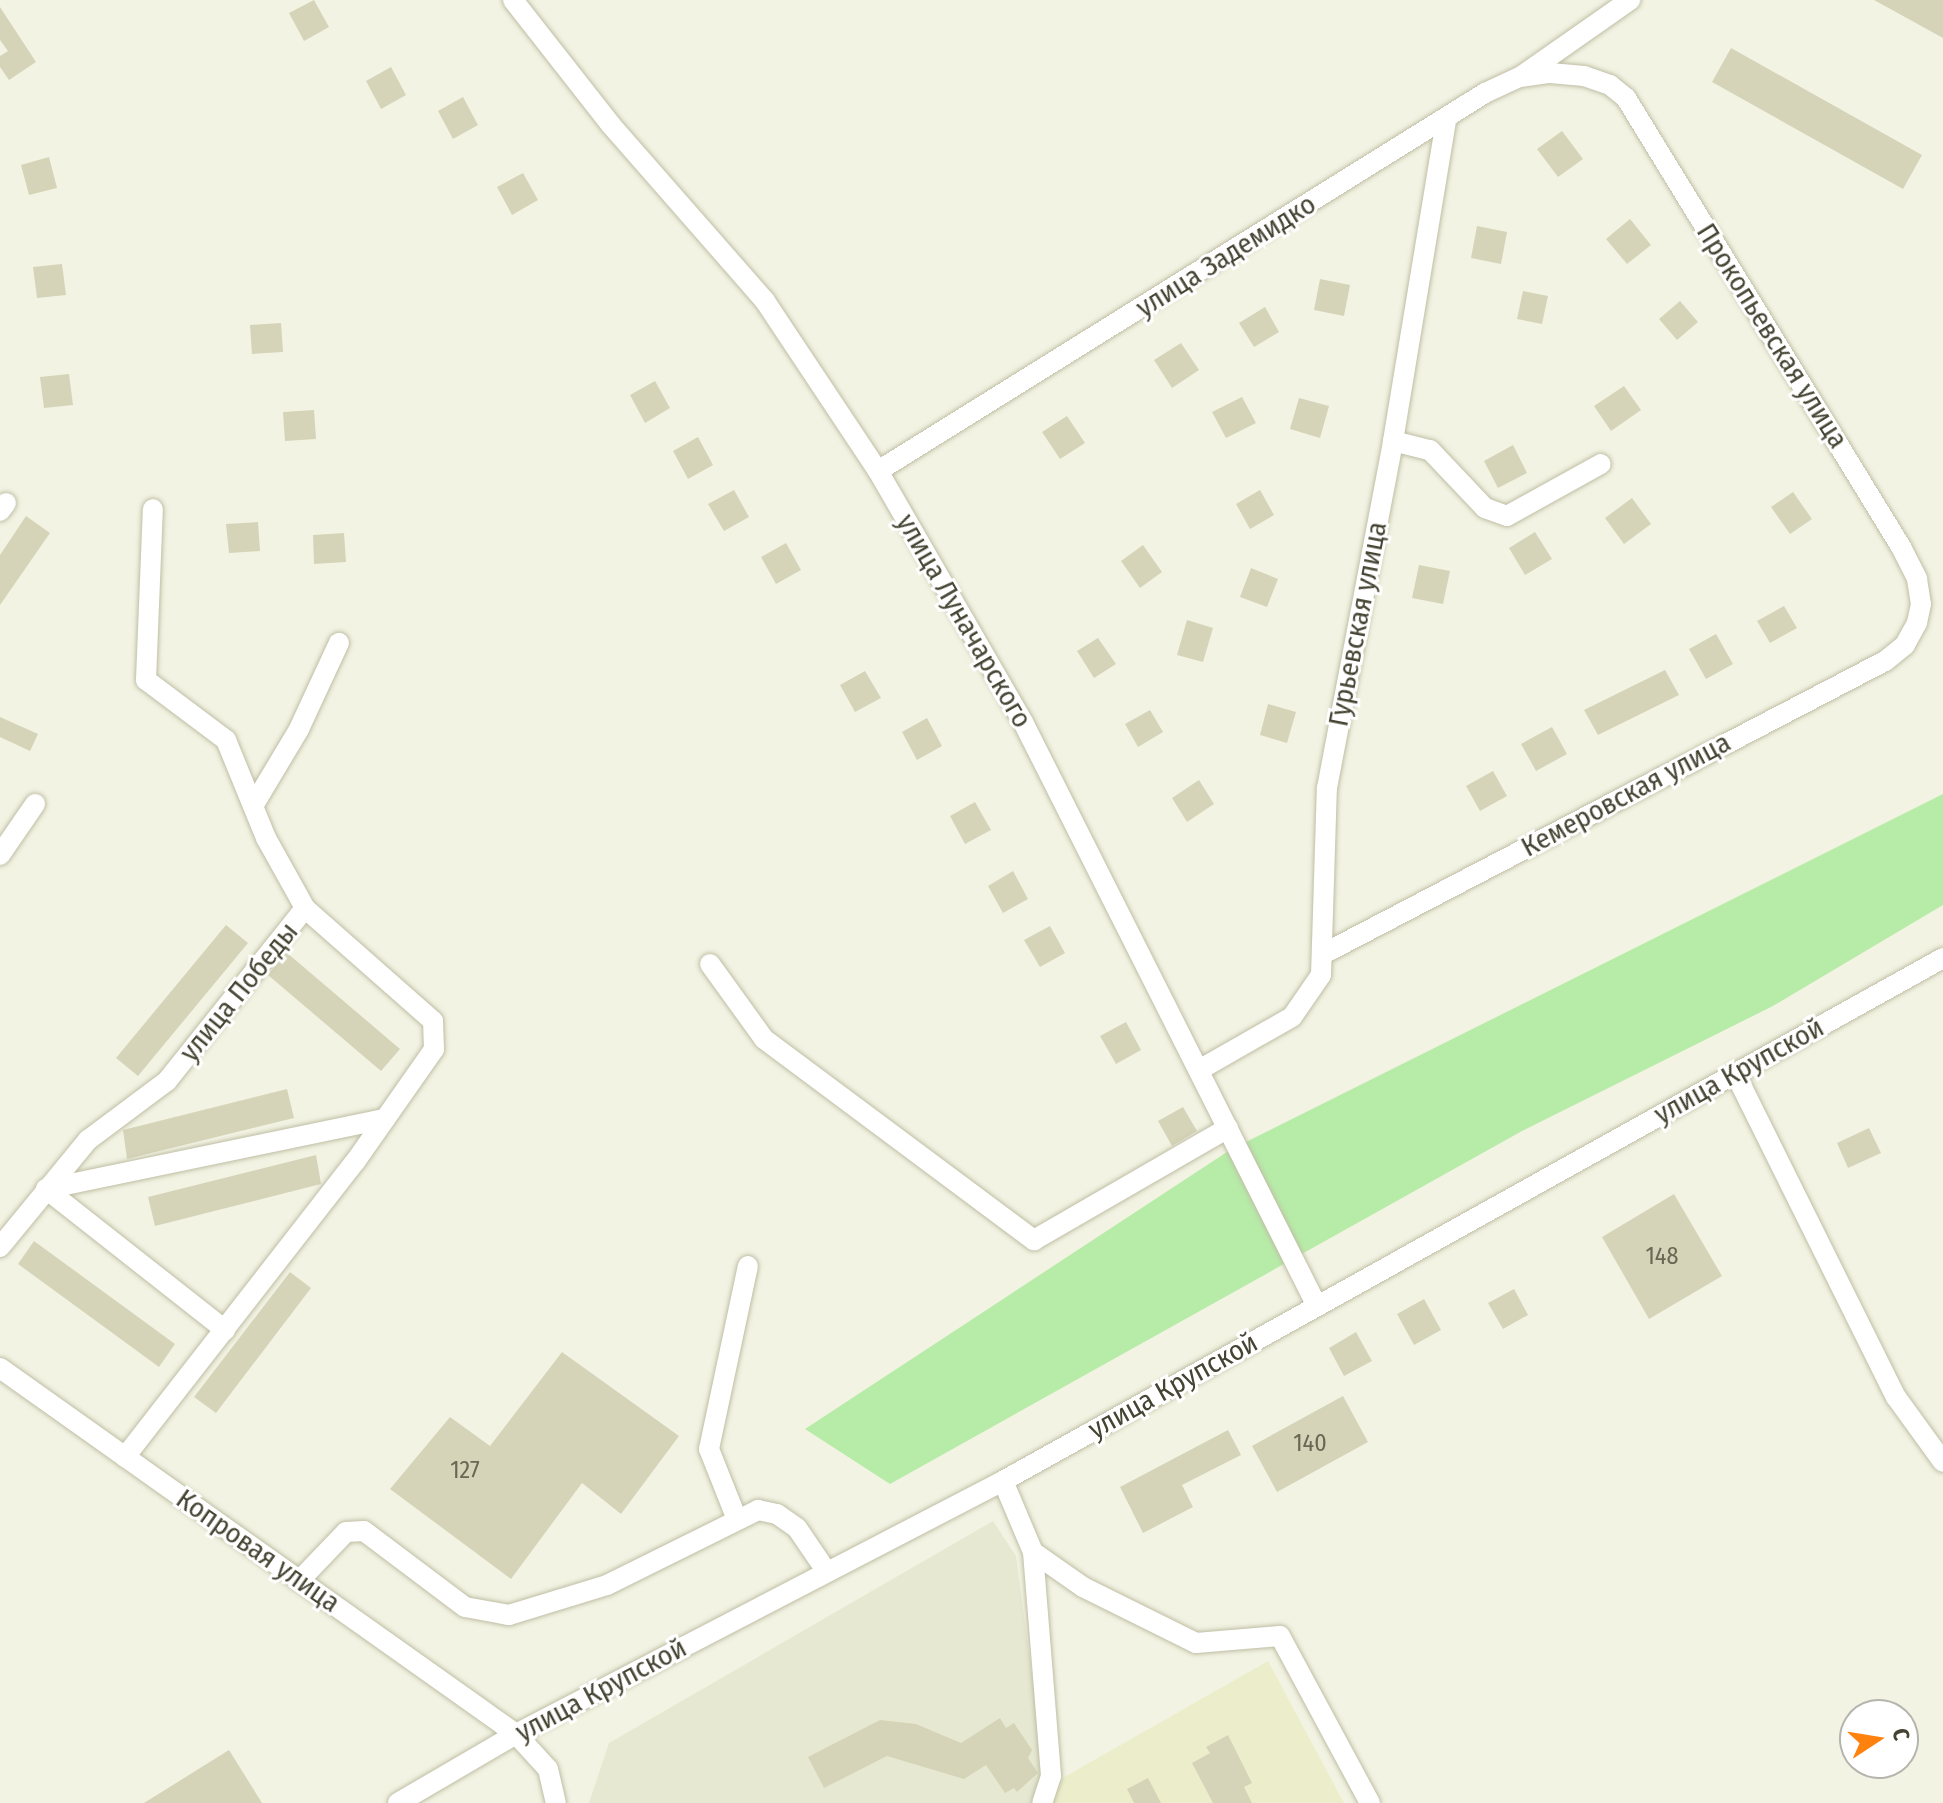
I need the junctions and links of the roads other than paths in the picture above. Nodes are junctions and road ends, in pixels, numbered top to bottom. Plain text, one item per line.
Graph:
1 (513, 0) edge
2 (1630, 0) edge
3 (1584, 76) joint
4 (1520, 77) junction
5 (1446, 120) junction
6 (1393, 441) junction
7 (1601, 464) dead end
8 (878, 471) junction
9 (153, 509) dead end
10 (1917, 623) joint
11 (339, 643) dead end
12 (35, 804) dead end
13 (253, 806) junction
14 (0, 855) edge
15 (305, 908) junction
16 (1323, 954) junction
17 (1943, 958) edge
18 (710, 964) dead end
19 (1199, 1070) junction
20 (1735, 1073) junction
21 (385, 1119) junction
22 (1228, 1128) junction
23 (46, 1189) junction
24 (0, 1247) edge
25 (748, 1266) dead end
26 (1317, 1306) junction
27 (225, 1330) junction
28 (0, 1368) edge
29 (125, 1457) junction
30 (1943, 1462) edge
31 (1003, 1481) junction
32 (736, 1517) junction
33 (1033, 1552) junction
34 (827, 1572) junction
35 (299, 1581) junction
36 (516, 1734) junction
37 (398, 1803) edge
38 (556, 1803) edge
39 (1042, 1803) edge
40 (1370, 1803) edge

1 - 8 street, улица Луначарского
2 - 4 street
3 - 4 street, улица Задемидко
3 - 10 street, Прокопьевская улица
4 - 5 street, улица Задемидко
5 - 6 street, Гурьевская улица
5 - 8 street, улица Задемидко
6 - 7 street
6 - 16 street, Гурьевская улица
8 - 19 street, улица Луначарского
9 - 13 street
10 - 16 street, Кемеровская улица
11 - 13 street
12 - 14 street
13 - 15 street
15 - 21 street, улица Победы
15 - 23 street, улица Победы
16 - 19 street, Гурьевская улица
17 - 20 street, улица Крупской
18 - 22 street
19 - 22 street, улица Луначарского
20 - 26 street, улица Крупской
20 - 30 street
21 - 23 street
21 - 27 street
22 - 26 street, улица Луначарского
23 - 24 street, улица Победы
23 - 27 street
25 - 32 street
26 - 31 street, улица Крупской
27 - 29 street
28 - 29 street, Копровая улица
29 - 35 street, Копровая улица
31 - 33 street
31 - 34 street, улица Крупской
32 - 34 street
32 - 35 street
33 - 39 street
33 - 40 street
34 - 36 street, улица Крупской
35 - 36 street, Копровая улица
36 - 37 street, улица Крупской
36 - 38 street, Копровая улица

